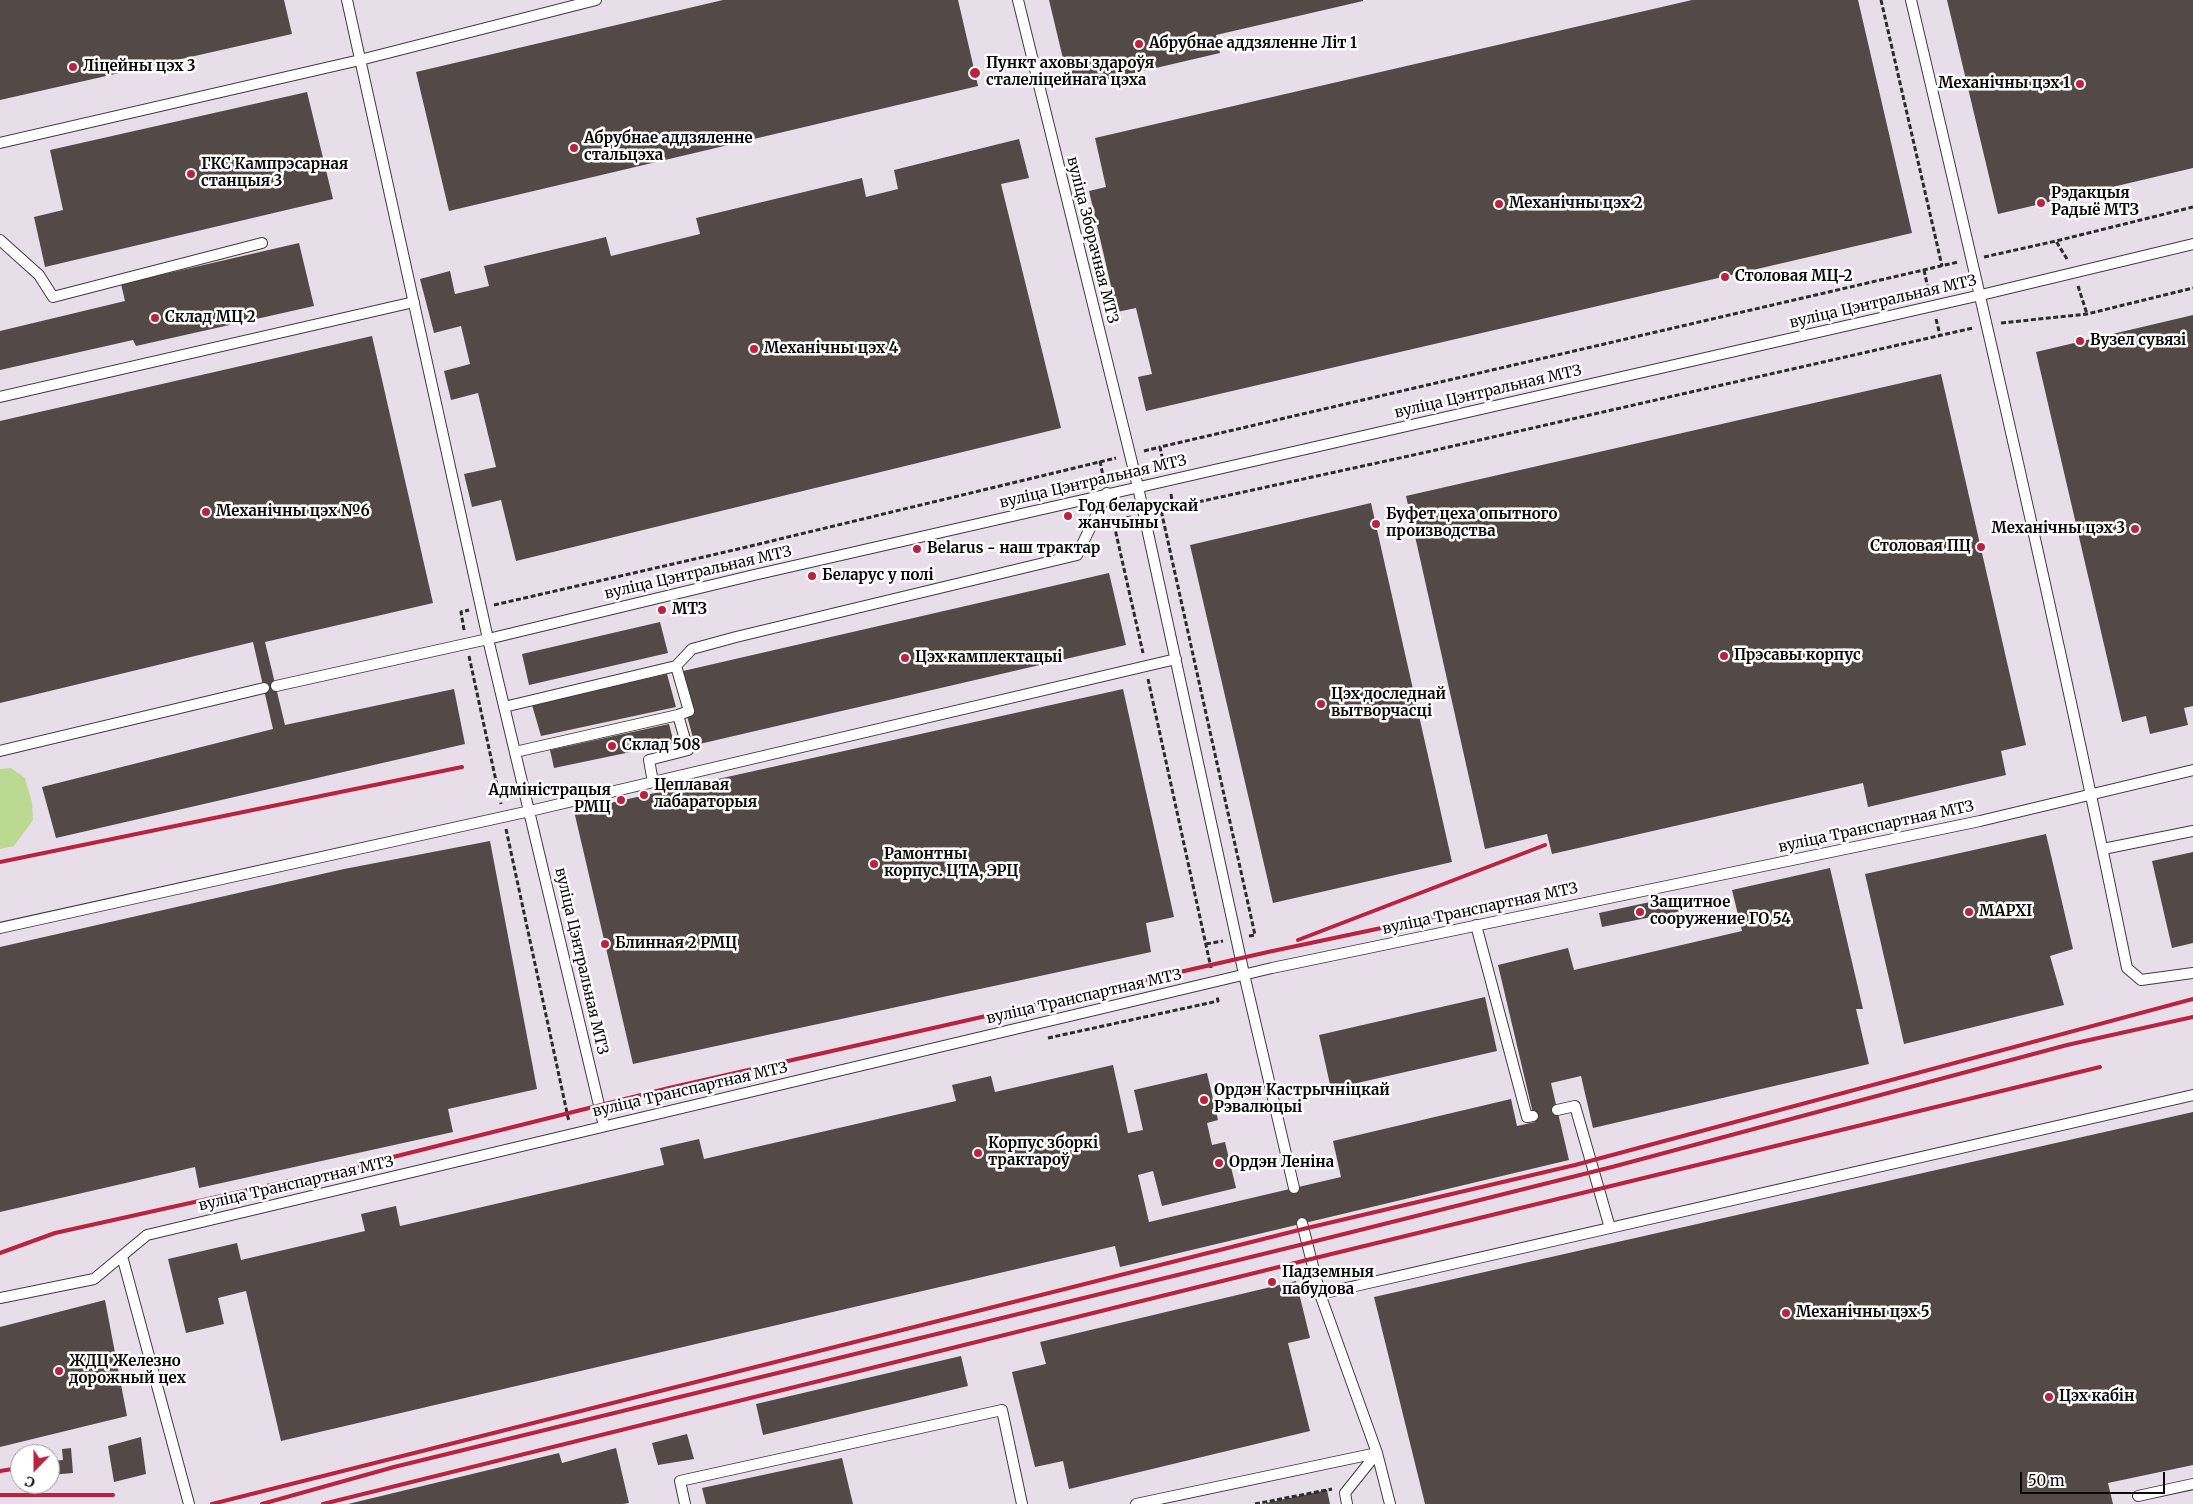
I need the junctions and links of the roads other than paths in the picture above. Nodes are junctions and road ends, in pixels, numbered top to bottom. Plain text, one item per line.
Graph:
1 (347, 0) edge
2 (596, 0) edge
3 (1018, 0) edge
4 (1911, 0) edge
5 (360, 60) junction
6 (0, 143) edge
7 (0, 240) edge
8 (262, 243) dead end
9 (2193, 244) edge
10 (1981, 296) junction
11 (414, 302) junction
12 (0, 397) edge
13 (1138, 487) junction
14 (1107, 494) junction
15 (488, 639) junction
16 (1176, 658) junction
17 (676, 666) junction
18 (276, 686) dead end
19 (264, 688) dead end
20 (504, 707) junction
21 (678, 715) junction
22 (0, 750) edge
23 (516, 752) junction
24 (2193, 770) edge
25 (654, 782) junction
26 (2092, 795) junction
27 (530, 811) junction
28 (2193, 830) edge
29 (2103, 849) junction
30 (1476, 926) junction
31 (0, 928) edge
32 (2193, 973) edge
33 (1244, 974) junction
34 (2193, 1095) edge
35 (1557, 1110) dead end
36 (1534, 1116) dead end
37 (604, 1126) junction
38 (1294, 1188) dead end
39 (1302, 1223) dead end
40 (1610, 1228) junction
41 (122, 1256) junction
42 (1320, 1294) junction
43 (0, 1298) edge
44 (1377, 1454) junction
45 (2193, 1484) edge
46 (2138, 1496) dead end
47 (189, 1504) edge
48 (685, 1504) edge
49 (1022, 1504) edge
50 (1136, 1504) edge
51 (1347, 1504) edge
52 (1390, 1504) edge

1 - 5 lane
2 - 5 lane
3 - 13 lane, вуліца Зборачная МТЗ
4 - 10 lane
5 - 6 lane
5 - 11 lane
7 - 8 lane
9 - 10 lane, вуліца Цэнтральная МТЗ
10 - 13 lane, вуліца Цэнтральная МТЗ
10 - 26 lane
11 - 12 lane
11 - 15 lane
13 - 14 lane, вуліца Цэнтральная МТЗ
13 - 16 lane, вуліца Зборачная МТЗ
14 - 15 lane, вуліца Цэнтральная МТЗ
14 - 17 lane
15 - 18 lane
15 - 20 lane, вуліца Цэнтральная МТЗ
16 - 25 lane
16 - 33 lane, вуліца Зборачная МТЗ
17 - 20 lane
17 - 21 lane
19 - 22 lane
20 - 23 lane, вуліца Цэнтральная МТЗ
21 - 23 lane
21 - 25 lane
23 - 27 lane, вуліца Цэнтральная МТЗ
24 - 26 lane, вуліца Транспартная МТЗ
25 - 27 lane
26 - 29 lane
26 - 30 lane, вуліца Транспартная МТЗ
27 - 31 lane
27 - 37 lane, вуліца Цэнтральная МТЗ
28 - 29 lane
29 - 32 lane
30 - 33 lane, вуліца Транспартная МТЗ
30 - 36 lane
33 - 37 lane, вуліца Транспартная МТЗ
33 - 38 lane, вуліца Зборачная МТЗ
34 - 40 lane
35 - 40 lane
37 - 41 lane, вуліца Транспартная МТЗ
39 - 42 lane
40 - 42 lane
41 - 43 lane, вуліца Транспартная МТЗ
41 - 47 lane
42 - 44 lane
44 - 50 lane
44 - 51 lane
44 - 52 lane
45 - 46 lane
48 - 49 lane

